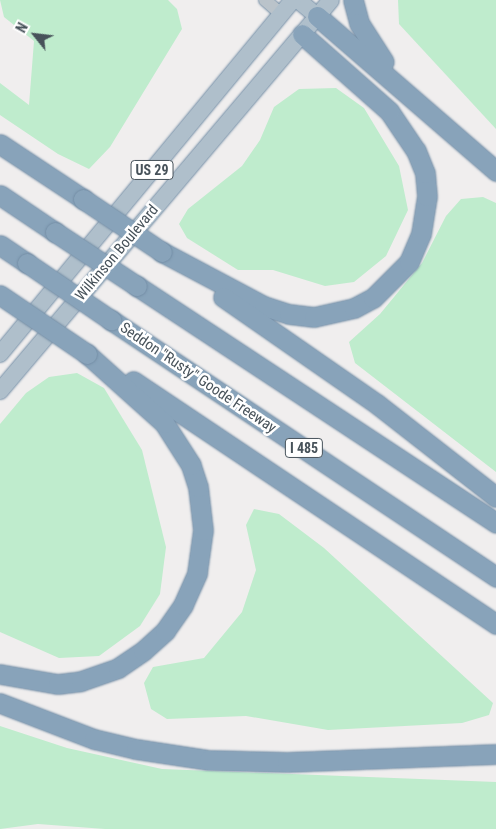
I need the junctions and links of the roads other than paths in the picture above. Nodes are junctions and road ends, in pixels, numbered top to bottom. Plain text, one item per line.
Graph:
1 (265, 0) edge
2 (293, 0) edge
3 (298, 0) edge
4 (331, 0) edge
5 (353, 0) edge
6 (282, 14) junction
7 (317, 16) junction
8 (302, 34) junction
9 (403, 87) junction
10 (0, 144) edge
11 (496, 171) edge
12 (0, 195) edge
13 (0, 245) edge
14 (162, 252) junction
15 (0, 295) edge
16 (0, 354) edge
17 (103, 366) junction
18 (0, 391) edge
19 (496, 497) edge
20 (496, 523) edge
21 (496, 577) edge
22 (496, 624) edge
23 (0, 674) edge
24 (0, 703) edge
25 (496, 754) edge

1 - 6 street
2 - 6 main road, Wilkinson Boulevard / US 29
3 - 7 main road
4 - 7 main road, Wilkinson Boulevard / US 29
5 - 9 highway
6 - 8 main road
6 - 16 main road, Wilkinson Boulevard / US 29
7 - 8 main road, Wilkinson Boulevard / US 29
7 - 9 highway
8 - 14 highway
8 - 18 main road, Wilkinson Boulevard / US 29
9 - 11 highway
10 - 14 highway, bridge
12 - 20 highway, I 485, bridge
13 - 21 highway, Seddon "Rusty" Goode Freeway / I 485, bridge
14 - 19 highway
15 - 17 highway, bridge
17 - 22 highway
17 - 23 highway
24 - 25 highway

